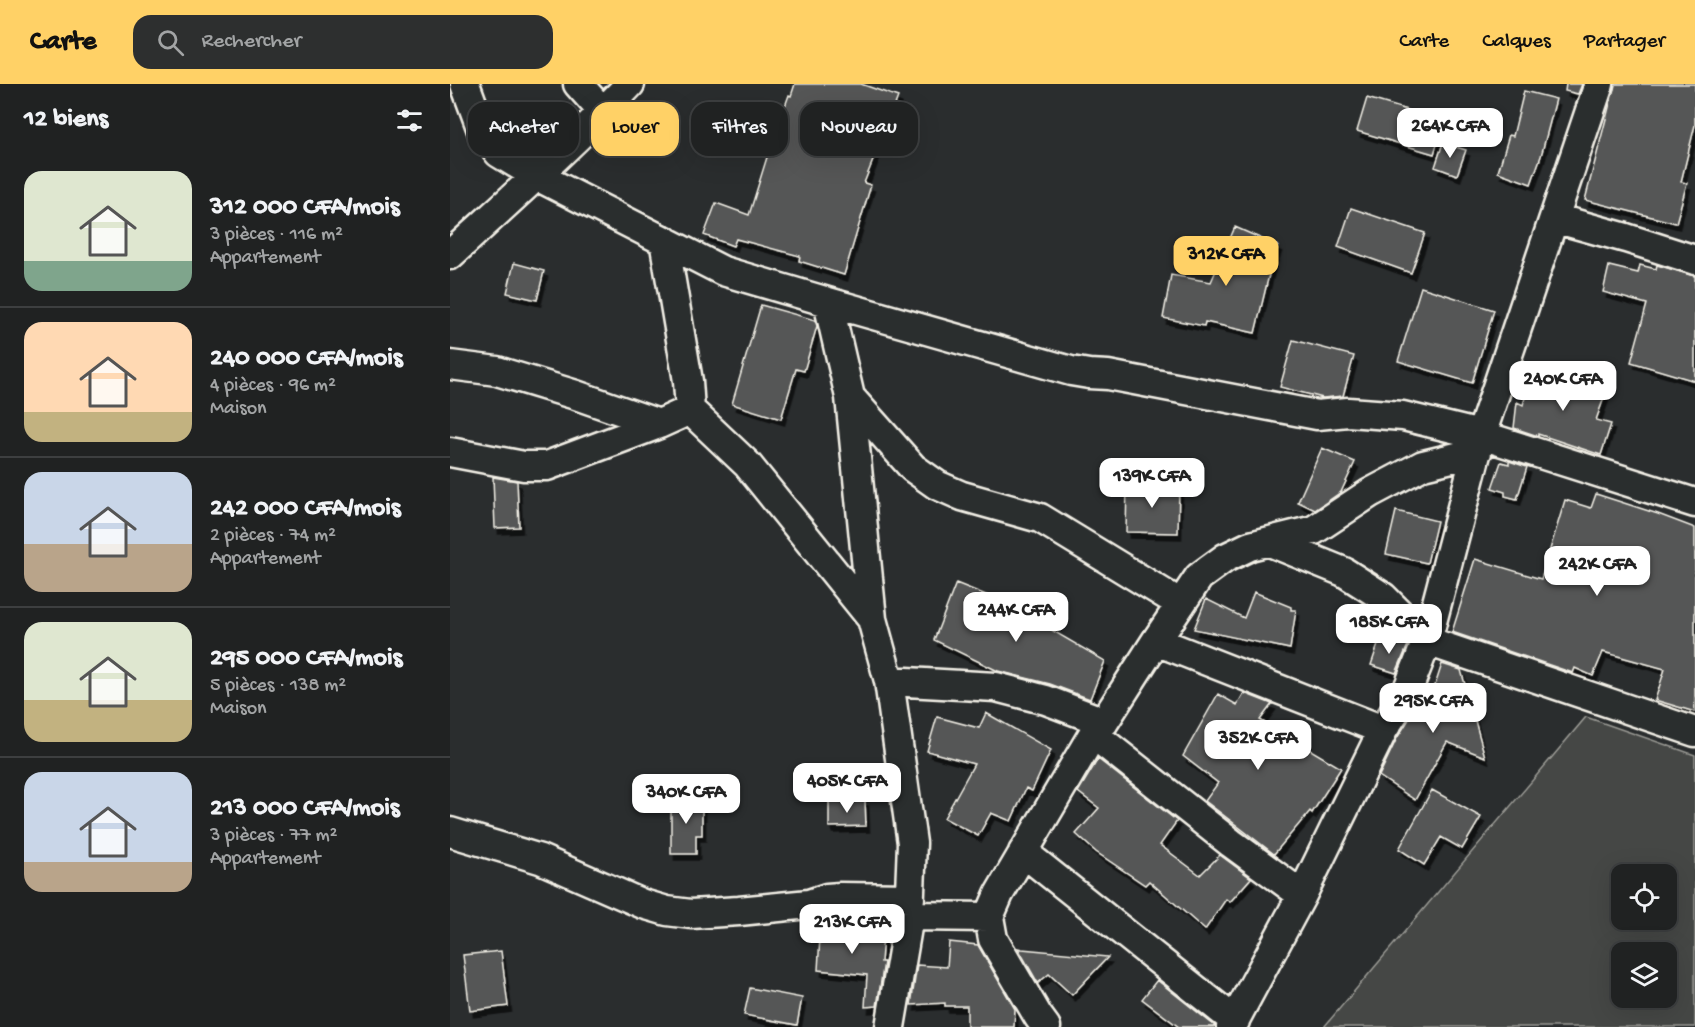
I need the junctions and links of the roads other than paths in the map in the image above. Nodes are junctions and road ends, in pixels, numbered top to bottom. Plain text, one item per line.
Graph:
1 (465, 84) edge
2 (578, 84) edge
3 (630, 84) edge
4 (1599, 84) edge
5 (594, 102) edge
6 (613, 102) edge
7 (591, 124) edge
8 (537, 176) junction
9 (1554, 218) junction
10 (664, 240) junction
11 (450, 255) edge
12 (1695, 260) edge
13 (828, 302) junction
14 (450, 365) edge
15 (850, 397) junction
16 (690, 410) junction
17 (659, 424) junction
18 (1479, 443) junction
19 (450, 452) edge
20 (1695, 503) edge
21 (1270, 542) junction
22 (1181, 604) junction
23 (872, 619) junction
24 (1156, 641) junction
25 (1427, 641) junction
26 (889, 681) junction
27 (1098, 728) junction
28 (1383, 730) junction
29 (1695, 732) edge
30 (450, 832) edge
31 (1023, 852) junction
32 (1302, 895) junction
33 (909, 907) junction
34 (989, 917) junction
35 (1233, 1024) edge
36 (890, 1027) edge
37 (1047, 1027) edge

1 - 8 street
2 - 5 street
3 - 6 street
4 - 9 street
7 - 8 street
8 - 10 street
8 - 11 street
9 - 12 street
9 - 18 street
10 - 13 street
10 - 16 street
13 - 15 street
13 - 18 street
14 - 17 street
15 - 22 street
15 - 23 street
16 - 17 street
16 - 23 street
17 - 19 street
18 - 20 street
18 - 21 street
18 - 25 street
21 - 22 street
21 - 25 street
22 - 24 street
23 - 26 street
24 - 27 street
24 - 28 street
25 - 28 street
25 - 29 street
26 - 27 street
26 - 33 street
27 - 31 street
27 - 32 street
28 - 32 street
30 - 33 street
31 - 34 street
31 - 35 street
32 - 35 street
33 - 34 street
33 - 36 street
34 - 37 street

